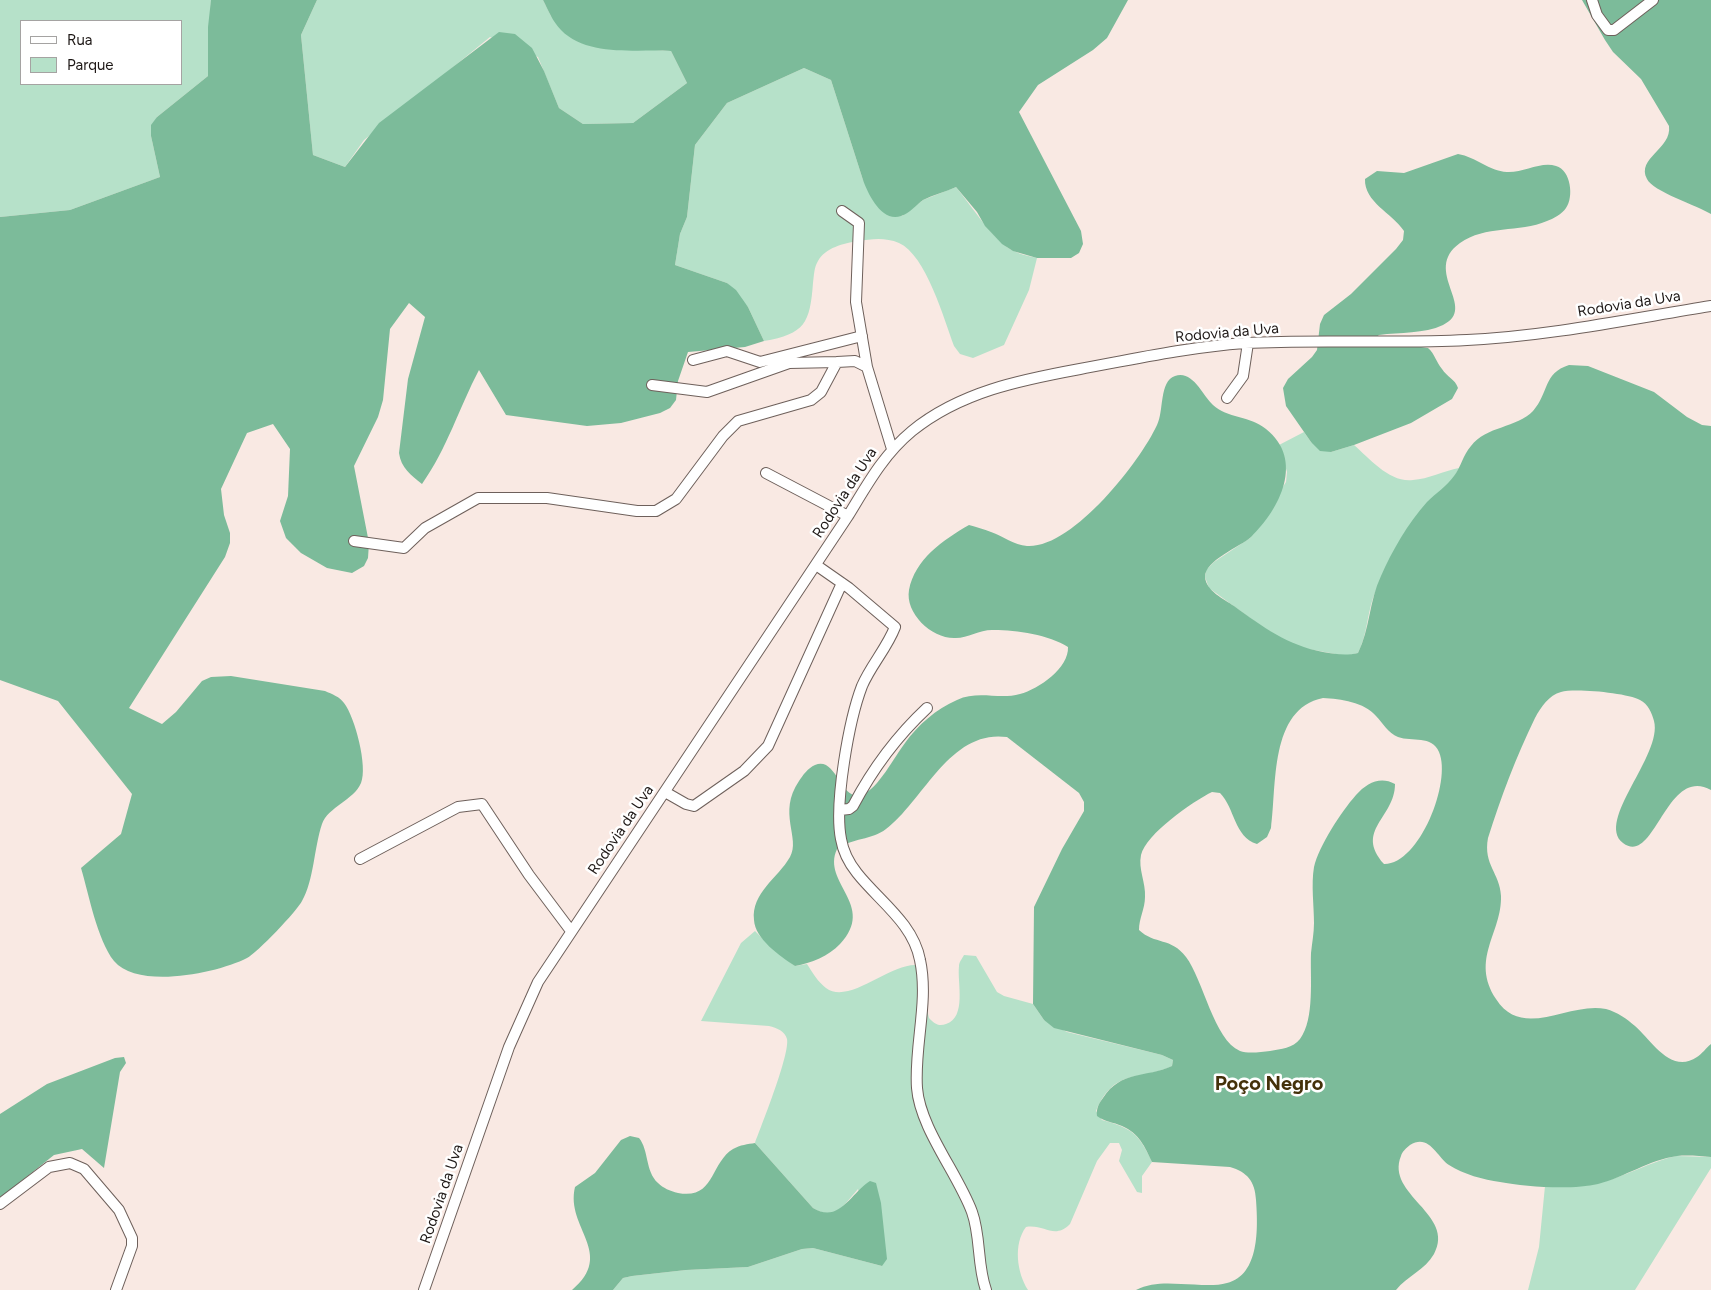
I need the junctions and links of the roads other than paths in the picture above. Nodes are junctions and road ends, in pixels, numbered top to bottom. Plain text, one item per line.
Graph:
1 (1592, 0) edge
2 (1653, 0) edge
3 (842, 211) dead end
4 (1711, 306) edge
5 (862, 336) junction
6 (1248, 343) junction
7 (693, 360) dead end
8 (837, 362) junction
9 (868, 366) junction
10 (652, 385) dead end
11 (1227, 398) dead end
12 (892, 449) junction
13 (766, 473) dead end
14 (848, 516) junction
15 (354, 541) dead end
16 (816, 565) junction
17 (842, 583) junction
18 (927, 708) dead end
19 (664, 792) junction
20 (840, 810) junction
21 (360, 859) dead end
22 (571, 931) junction
23 (0, 1204) edge
24 (116, 1290) edge
25 (424, 1290) edge
26 (986, 1290) edge

1 - 2 street
3 - 5 street
4 - 6 street, Rodovia da Uva
5 - 7 street
5 - 9 street
6 - 11 street
6 - 12 street, Rodovia da Uva
8 - 9 street
8 - 10 street
8 - 15 street
9 - 12 street
12 - 14 street, Rodovia da Uva
13 - 14 street
14 - 16 street, Rodovia da Uva
16 - 17 street
16 - 19 street, Rodovia da Uva
17 - 19 street
17 - 20 street
18 - 20 street
19 - 22 street, Rodovia da Uva
20 - 26 street
21 - 22 street
22 - 25 street, Rodovia da Uva
23 - 24 street

